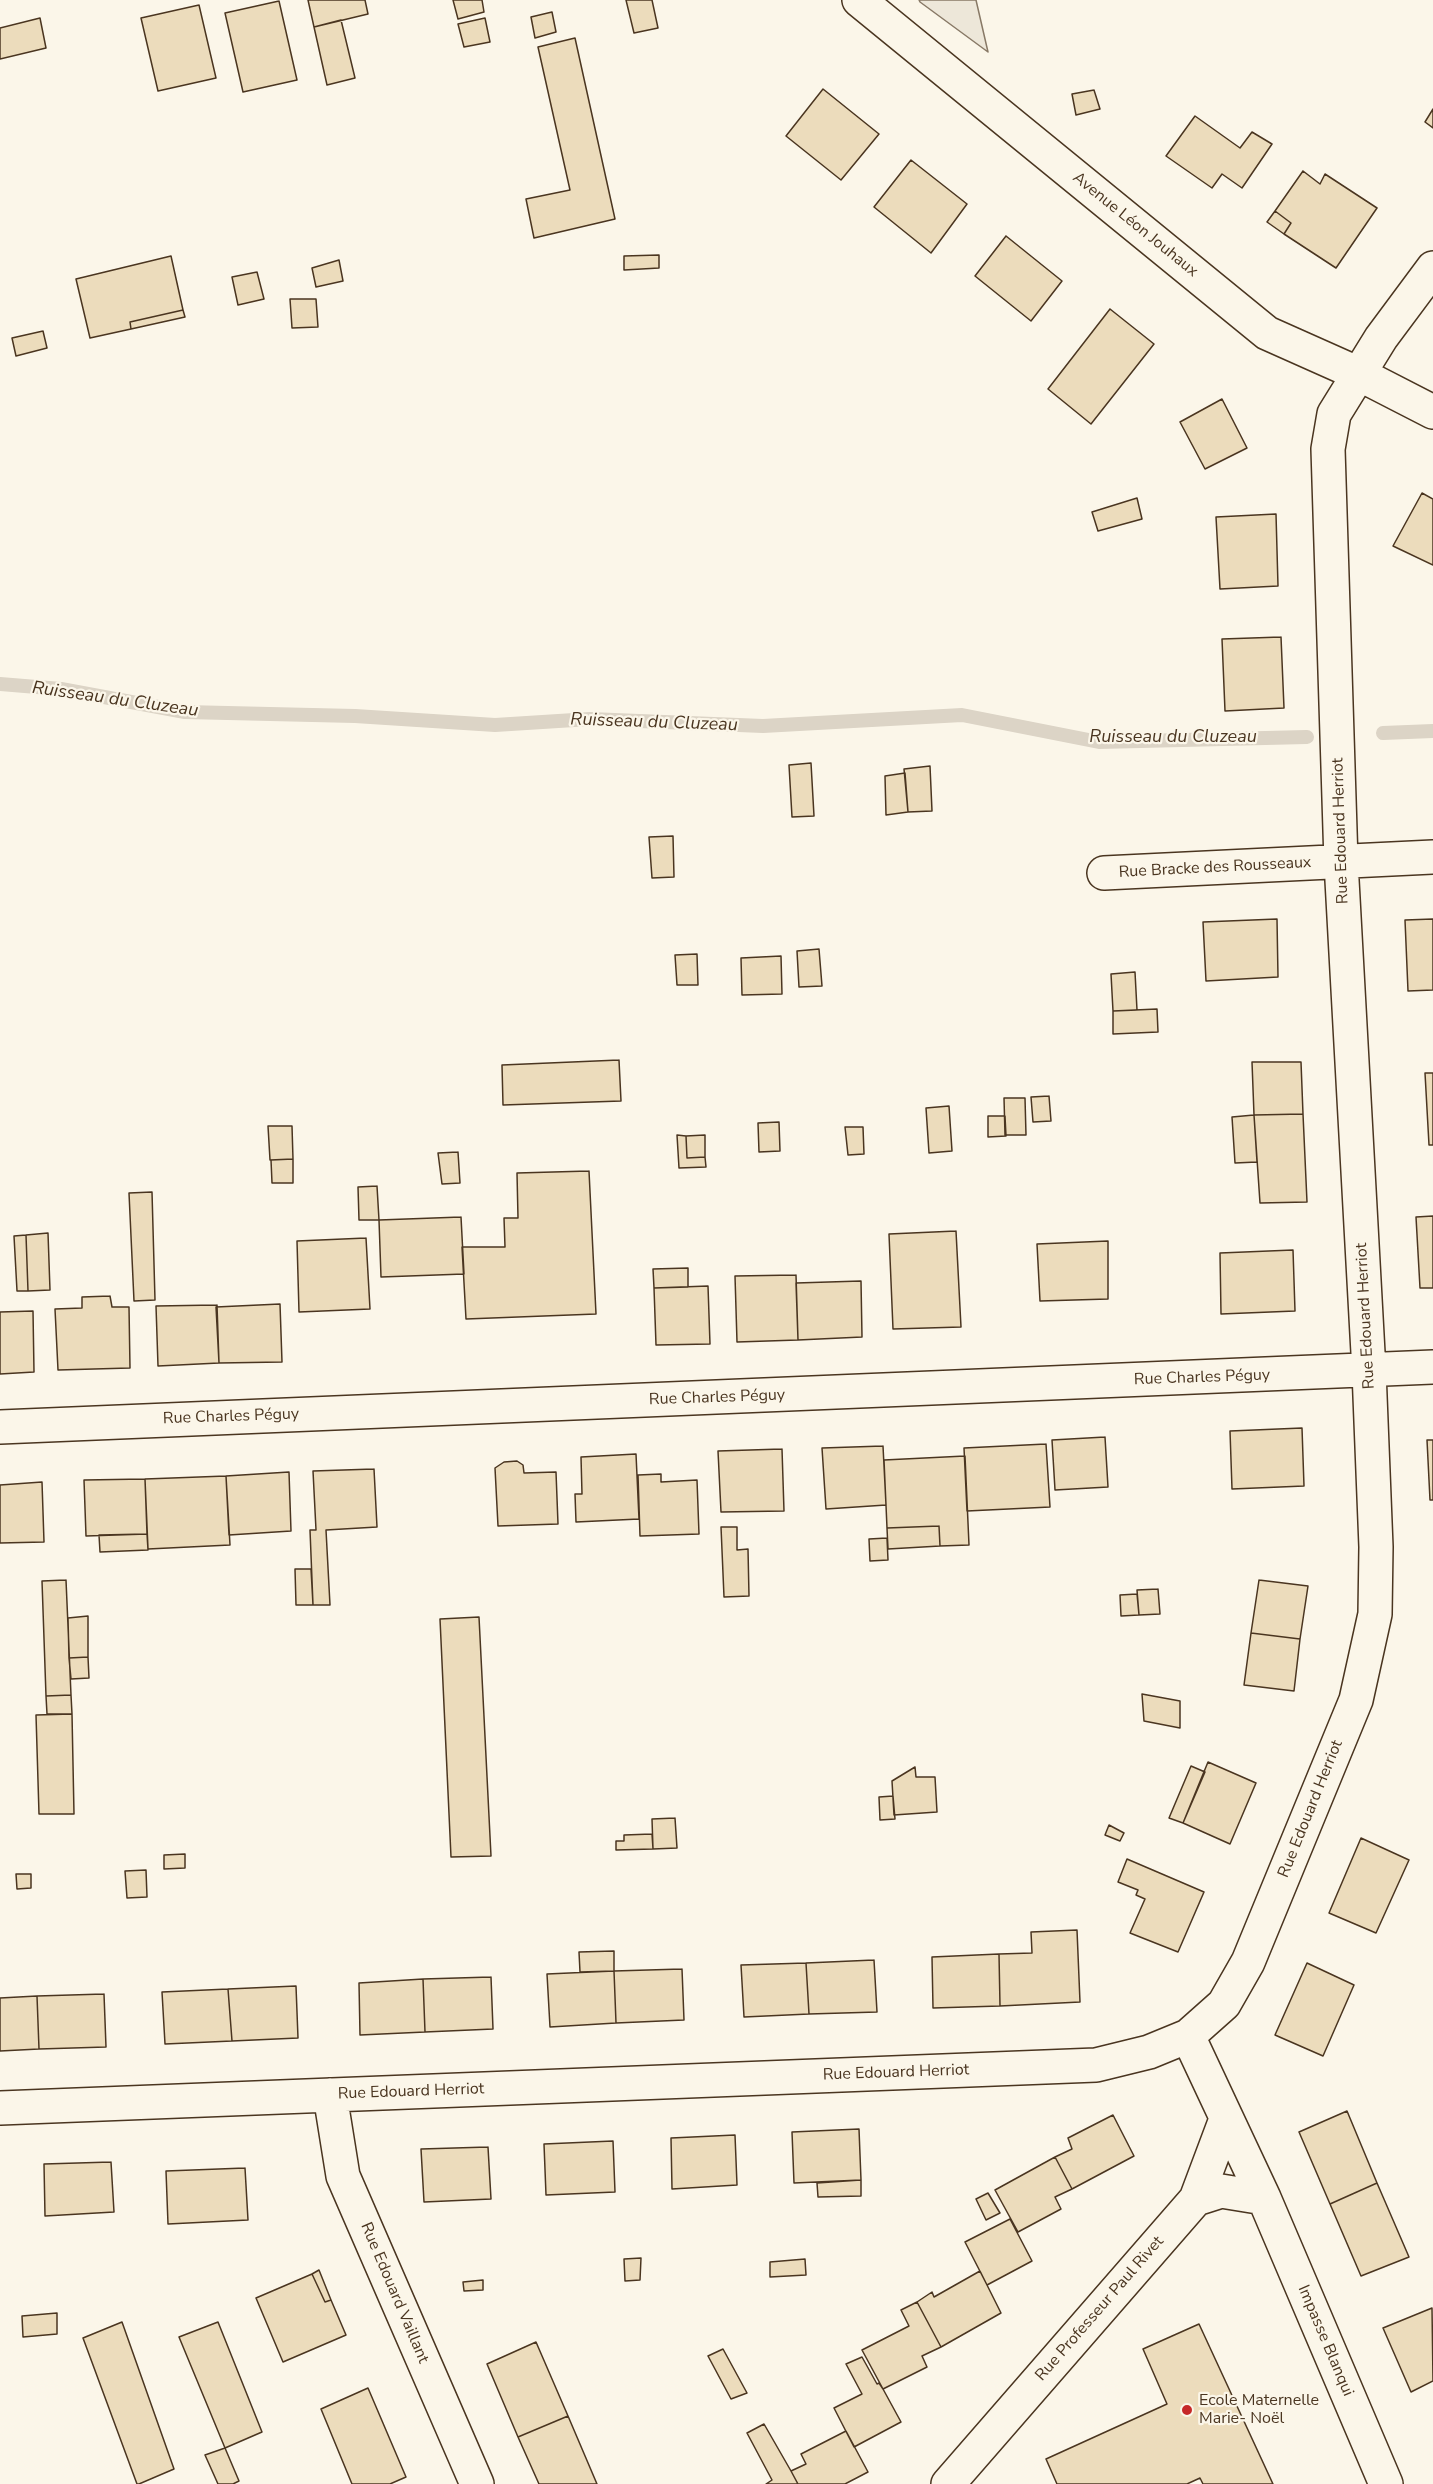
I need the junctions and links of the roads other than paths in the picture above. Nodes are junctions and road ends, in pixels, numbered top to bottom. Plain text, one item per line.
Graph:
1 (860, 0) edge
2 (1433, 268) edge
3 (1359, 374) junction
4 (1433, 412) edge
5 (1433, 857) edge
6 (1341, 862) junction
7 (1104, 873) dead end
8 (1433, 1367) edge
9 (1369, 1371) junction
10 (0, 1426) edge
11 (1188, 2036) junction
12 (330, 2095) junction
13 (0, 2108) edge
14 (1226, 2119) junction
15 (1264, 2198) junction
16 (1196, 2199) junction
17 (477, 2484) edge
18 (948, 2484) edge
19 (1386, 2484) edge

1 - 3 street, Avenue Léon Jouhaux
2 - 3 street, Rue Edouard Herriot
3 - 4 street, Avenue Léon Jouhaux
3 - 6 street, Rue Edouard Herriot
5 - 6 street, Rue Bracke des Rousseaux
6 - 7 street, Rue Bracke des Rousseaux
6 - 9 street, Rue Edouard Herriot
8 - 9 street, Rue Charles Péguy
9 - 10 street, Rue Charles Péguy
9 - 11 street, Rue Edouard Herriot
11 - 12 street, Rue Edouard Herriot
11 - 14 street, Impasse Blanqui
12 - 13 street, Rue Edouard Herriot
12 - 17 street, Rue Edouard Vaillant
14 - 15 street, Impasse Blanqui
14 - 16 street, Rue Professeur Paul Rivet
15 - 16 street
15 - 19 street, Impasse Blanqui
16 - 18 street, Rue Professeur Paul Rivet

